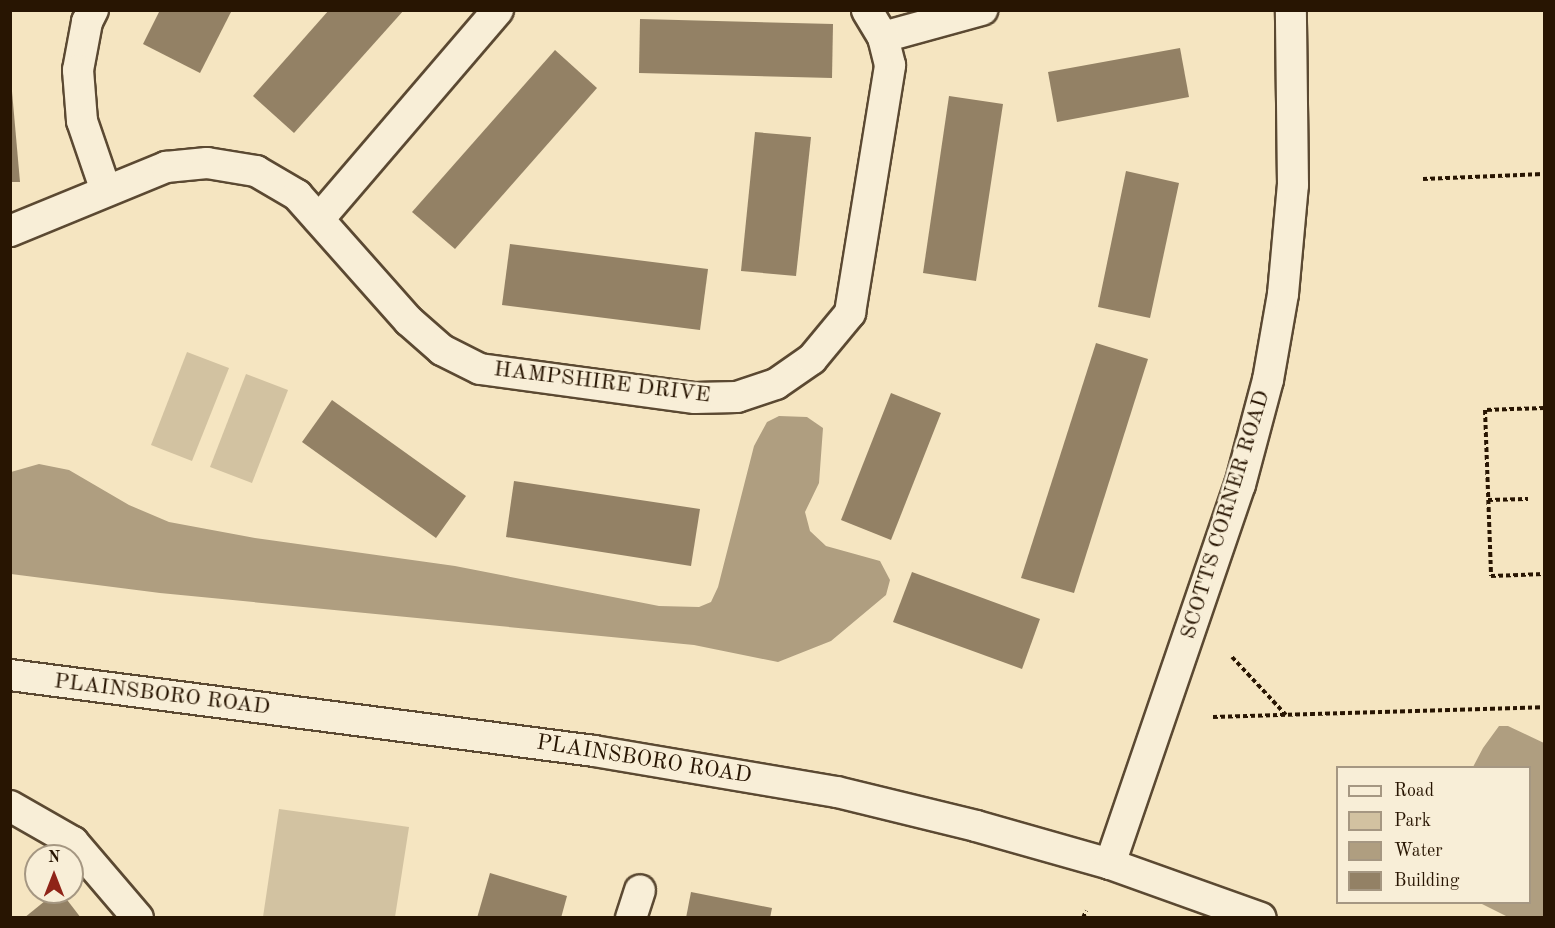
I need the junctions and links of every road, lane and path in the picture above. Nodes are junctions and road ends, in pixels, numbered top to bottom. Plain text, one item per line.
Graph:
1 (93, 10) edge
2 (498, 10) edge
3 (867, 10) edge
4 (982, 10) edge
5 (1291, 10) edge
6 (883, 37) junction
7 (1545, 174) edge
8 (1423, 179) dead end
9 (106, 191) junction
10 (319, 219) junction
11 (10, 231) edge
12 (1545, 408) edge
13 (1528, 499) dead end
14 (1488, 500) junction
15 (1545, 574) edge
16 (1232, 657) dead end
17 (10, 675) edge
18 (1545, 707) edge
19 (1286, 715) junction
20 (1213, 717) dead end
21 (10, 806) edge
22 (1110, 864) junction
23 (1086, 911) dead end
24 (138, 918) edge
25 (1083, 918) edge
26 (1261, 918) edge

1 - 9 street
2 - 10 street
3 - 6 street, HAMPSHIRE DRIVE
4 - 6 street
5 - 22 street, SCOTTS CORNER ROAD
6 - 10 street, HAMPSHIRE DRIVE
7 - 8 path
9 - 10 street, HAMPSHIRE DRIVE
9 - 11 street, HAMPSHIRE DRIVE
12 - 14 path
13 - 14 path
14 - 15 path
16 - 19 path
17 - 22 street, PLAINSBORO ROAD
18 - 19 path
19 - 20 path
21 - 24 street
22 - 26 street, PLAINSBORO ROAD
23 - 25 path

